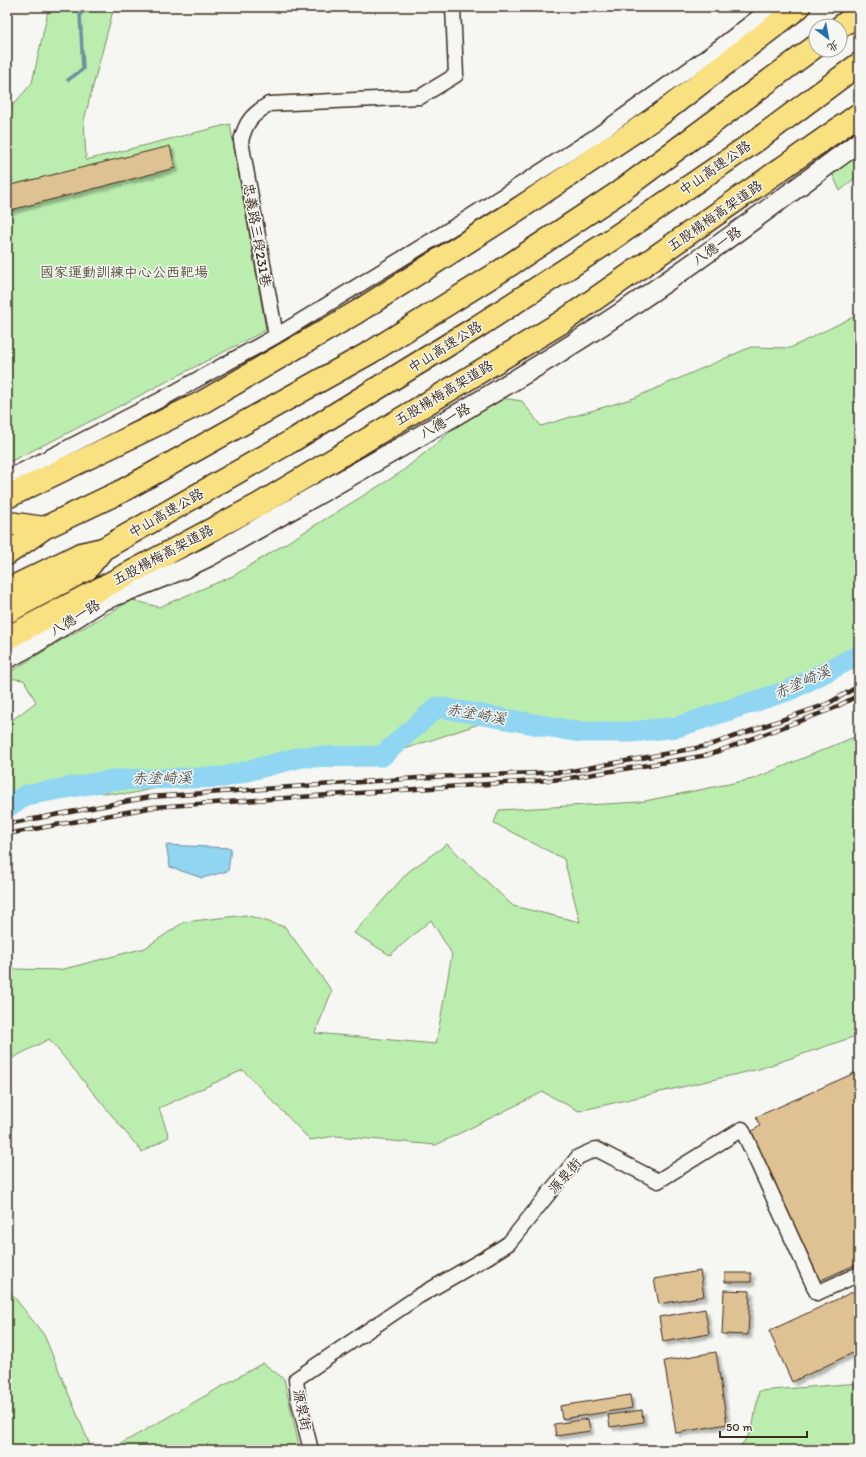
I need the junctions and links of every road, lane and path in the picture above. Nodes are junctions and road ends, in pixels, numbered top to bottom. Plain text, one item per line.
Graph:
1 (453, 7) edge
2 (771, 7) edge
3 (800, 7) edge
4 (859, 13) edge
5 (848, 22) edge
6 (808, 52) edge
7 (859, 64) edge
8 (859, 114) edge
9 (859, 142) edge
10 (276, 336) junction
11 (7, 478) edge
12 (7, 497) edge
13 (7, 524) edge
14 (44, 528) junction
15 (103, 549) junction
16 (7, 554) edge
17 (7, 590) edge
18 (7, 612) edge
19 (7, 638) edge
20 (7, 659) edge
21 (859, 1274) edge
22 (311, 1450) edge

1 - 10 street, 忠義路三段231巷
2 - 10 street
3 - 12 highway
4 - 5 highway
6 - 14 highway
7 - 15 highway, 中山高速公路
8 - 19 highway, 五股楊梅高架道路
9 - 20 street, 八德一路
10 - 11 street
13 - 14 highway
14 - 16 highway
15 - 17 highway, 中山高速公路
15 - 18 highway
21 - 22 street, 源泉街

